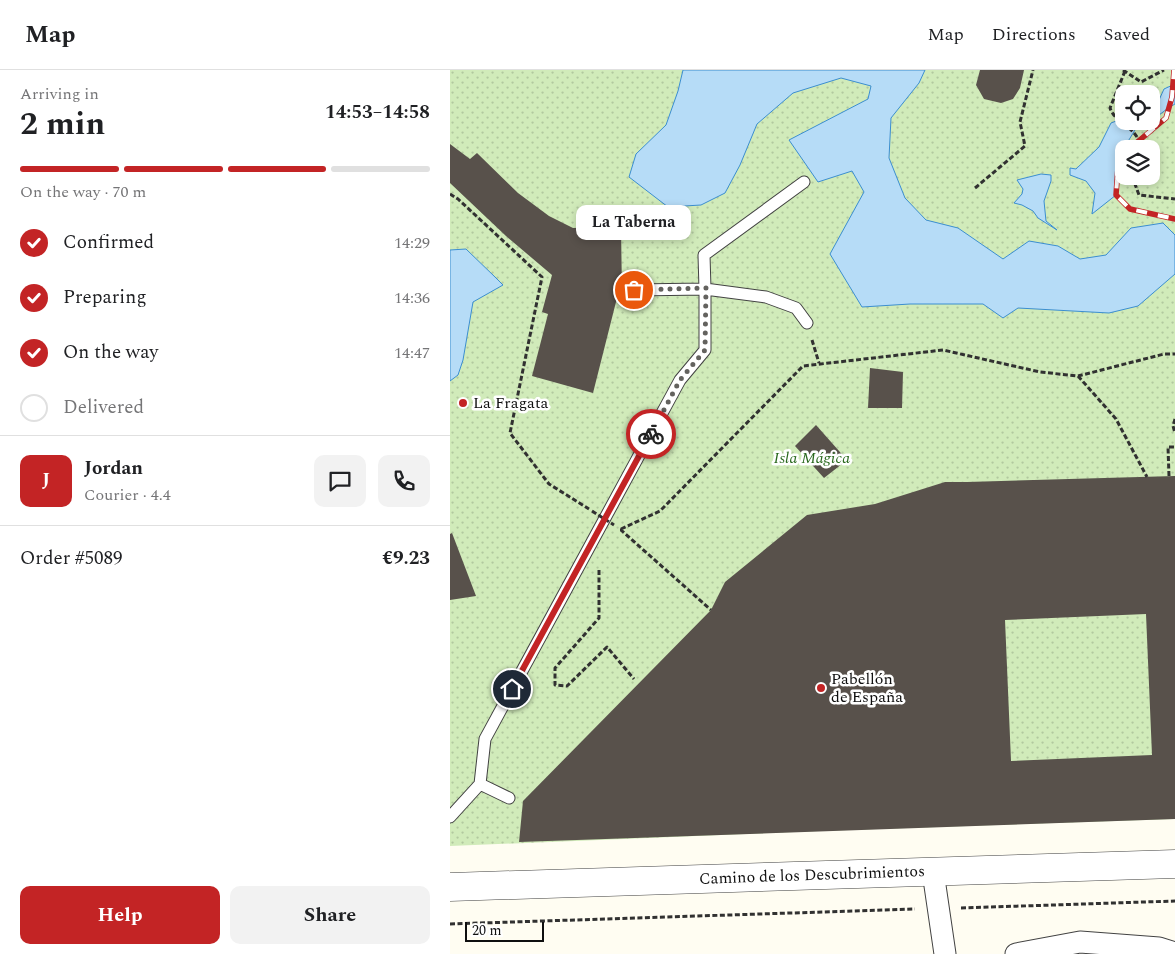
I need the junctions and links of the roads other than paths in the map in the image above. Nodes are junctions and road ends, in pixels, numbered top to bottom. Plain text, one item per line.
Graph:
1 (804, 182) dead end
2 (706, 288) junction
3 (634, 290) dead end
4 (807, 323) dead end
5 (480, 784) junction
6 (509, 798) dead end
7 (450, 817) edge
8 (1175, 864) edge
9 (933, 872) junction
10 (450, 887) edge
11 (1175, 953) edge
12 (945, 954) edge
13 (1016, 954) edge

1 - 2 lane
2 - 3 lane
2 - 4 lane
2 - 5 lane
5 - 6 lane
5 - 7 lane
8 - 9 street, Camino de los Descubrimientos
9 - 10 street, Camino de los Descubrimientos
9 - 12 street
11 - 13 street

